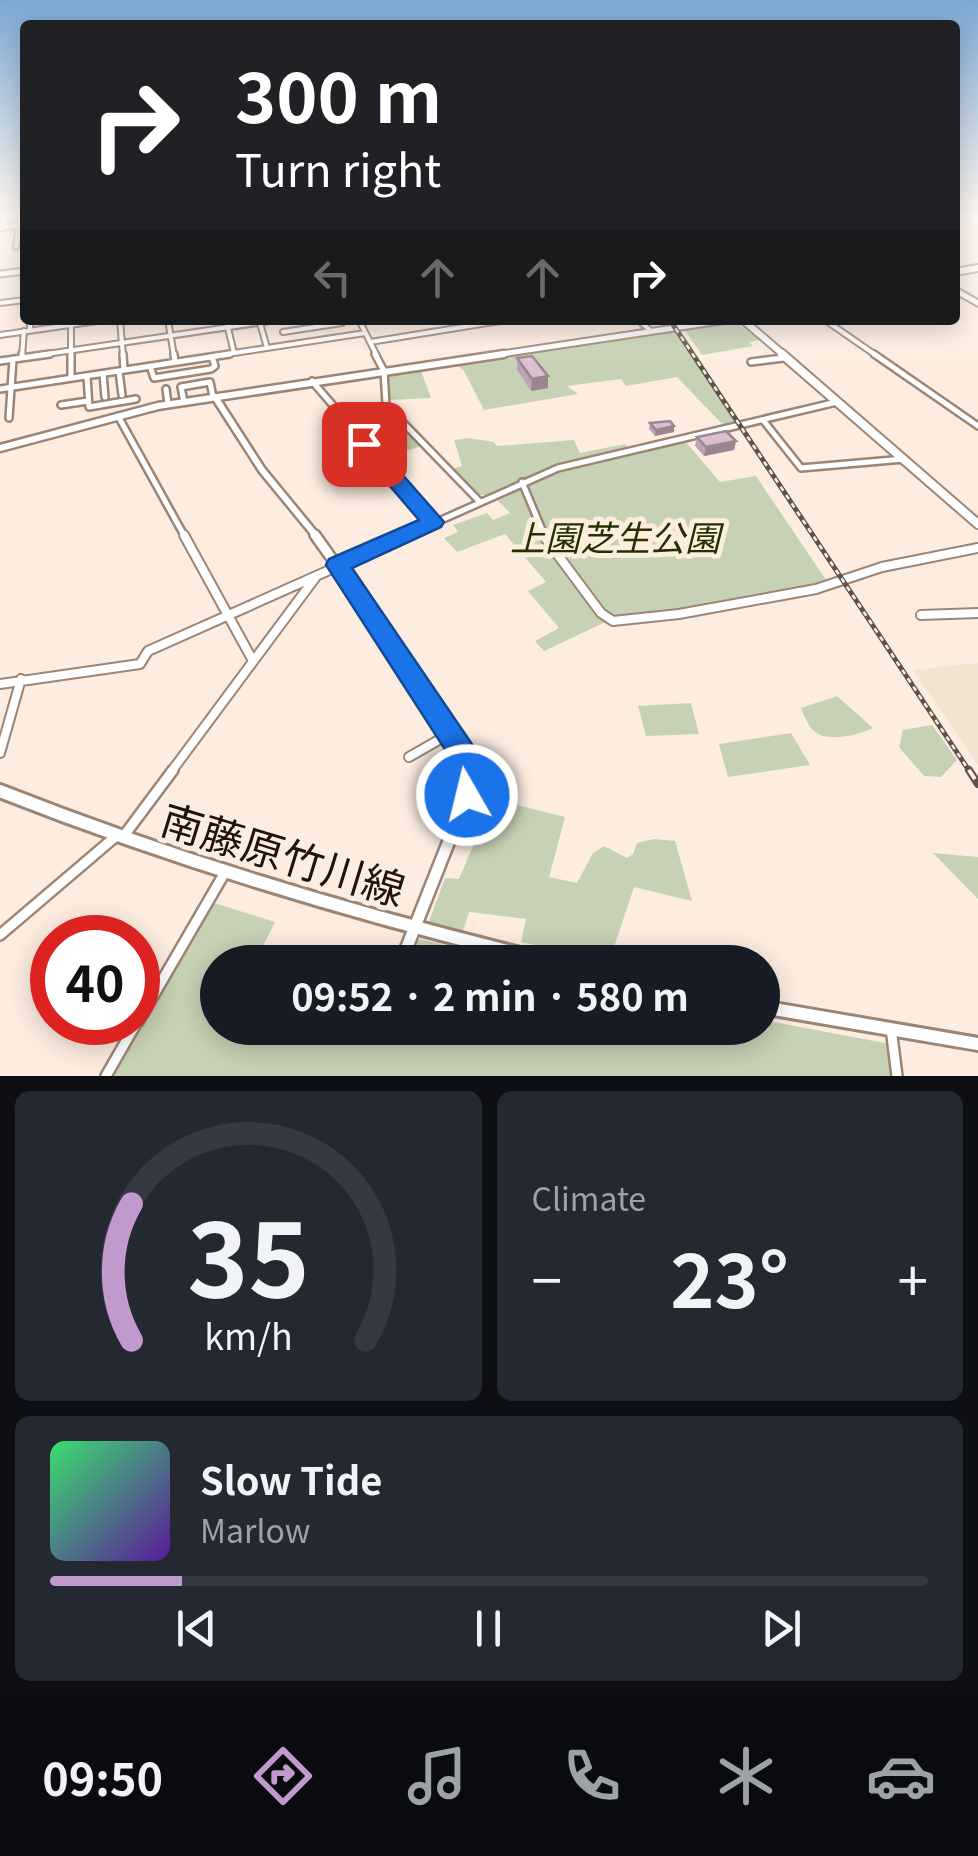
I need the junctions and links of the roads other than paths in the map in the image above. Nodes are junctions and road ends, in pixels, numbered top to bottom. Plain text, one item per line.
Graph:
1 (29, 325) edge
2 (66, 325) edge
3 (72, 325) edge
4 (120, 325) edge
5 (169, 325) edge
6 (222, 325) edge
7 (227, 325) edge
8 (261, 325) edge
9 (280, 325) edge
10 (321, 325) edge
11 (344, 325) edge
12 (362, 325) edge
13 (475, 325) edge
14 (644, 325) edge
15 (692, 325) edge
16 (748, 325) edge
17 (832, 325) edge
18 (27, 331) junction
19 (651, 331) junction
20 (283, 332) junction
21 (366, 332) junction
22 (0, 334) edge
23 (172, 335) junction
24 (348, 336) junction
25 (370, 342) junction
26 (122, 343) junction
27 (288, 345) junction
28 (267, 348) junction
29 (71, 350) junction
30 (234, 353) junction
31 (212, 356) junction
32 (18, 358) junction
33 (784, 358) junction
34 (0, 361) edge
35 (175, 362) junction
36 (751, 362) dead end
37 (150, 366) junction
38 (121, 371) junction
39 (384, 371) junction
40 (103, 374) junction
41 (87, 376) junction
42 (71, 378) junction
43 (312, 381) junction
44 (11, 388) junction
45 (0, 389) edge
46 (166, 389) dead end
47 (122, 395) dead end
48 (214, 397) junction
49 (105, 398) dead end
50 (136, 399) dead end
51 (88, 401) junction
52 (184, 402) junction
53 (839, 402) junction
54 (168, 404) junction
55 (61, 405) dead end
56 (118, 416) junction
57 (9, 418) dead end
58 (762, 420) junction
59 (978, 426) edge
60 (0, 448) edge
61 (904, 459) junction
62 (522, 482) junction
63 (480, 502) junction
64 (433, 522) junction
65 (978, 524) edge
66 (978, 548) edge
67 (338, 565) junction
68 (319, 574) junction
69 (978, 613) edge
70 (921, 615) dead end
71 (227, 616) junction
72 (252, 660) junction
73 (21, 679) junction
74 (0, 684) edge
75 (451, 733) junction
76 (0, 753) edge
77 (408, 757) dead end
78 (0, 790) edge
79 (118, 838) junction
80 (224, 874) junction
81 (412, 928) junction
82 (0, 935) edge
83 (406, 945) edge
84 (482, 945) edge
85 (160, 983) edge
86 (780, 1010) edge
87 (891, 1028) junction
88 (978, 1044) edge
89 (124, 1045) edge
90 (106, 1076) edge
91 (896, 1076) edge

1 - 18 street
2 - 18 street
3 - 29 street
4 - 26 street
5 - 23 street
6 - 23 street
7 - 30 street
8 - 28 street
9 - 20 street
10 - 20 street
11 - 24 street
12 - 21 street
13 - 25 street
14 - 19 street
15 - 19 street
16 - 33 main road
17 - 59 street
18 - 22 street
18 - 32 street
19 - 39 street
20 - 27 street
21 - 24 street
21 - 25 street
23 - 26 street
23 - 35 street
24 - 27 street
25 - 39 street
26 - 29 street
26 - 38 street
27 - 28 street
28 - 30 street
29 - 32 street
29 - 42 street
30 - 31 street
31 - 35 street
31 - 37 street
32 - 34 street
32 - 44 street
33 - 36 street
33 - 53 main road
35 - 37 street
37 - 38 street
38 - 40 street
38 - 47 street
39 - 43 street
39 - 63 street
40 - 41 street
40 - 49 street
41 - 42 street
41 - 51 street
42 - 44 street
43 - 48 street
43 - 64 street
44 - 45 street
44 - 57 street
46 - 54 street
48 - 52 street
48 - 52 street
48 - 67 street
50 - 51 street
51 - 55 street
52 - 54 street
53 - 58 street
53 - 61 main road
54 - 56 street
56 - 60 street
56 - 71 street
58 - 61 street
58 - 62 street
61 - 65 main road
62 - 63 street
62 - 66 street
63 - 64 street
64 - 67 street
67 - 68 street
67 - 75 street
68 - 71 street
68 - 72 street
69 - 70 street
71 - 72 street
71 - 73 street
72 - 79 street
73 - 74 street
73 - 76 street
75 - 77 street
75 - 81 street
78 - 79 main road, 南藤原竹川線
79 - 80 main road, 南藤原竹川線
79 - 82 street
80 - 81 main road, 南藤原竹川線
80 - 85 street
81 - 83 street
81 - 84 main road, 南藤原竹川線
86 - 87 main road
87 - 88 main road
87 - 91 street
89 - 90 street

